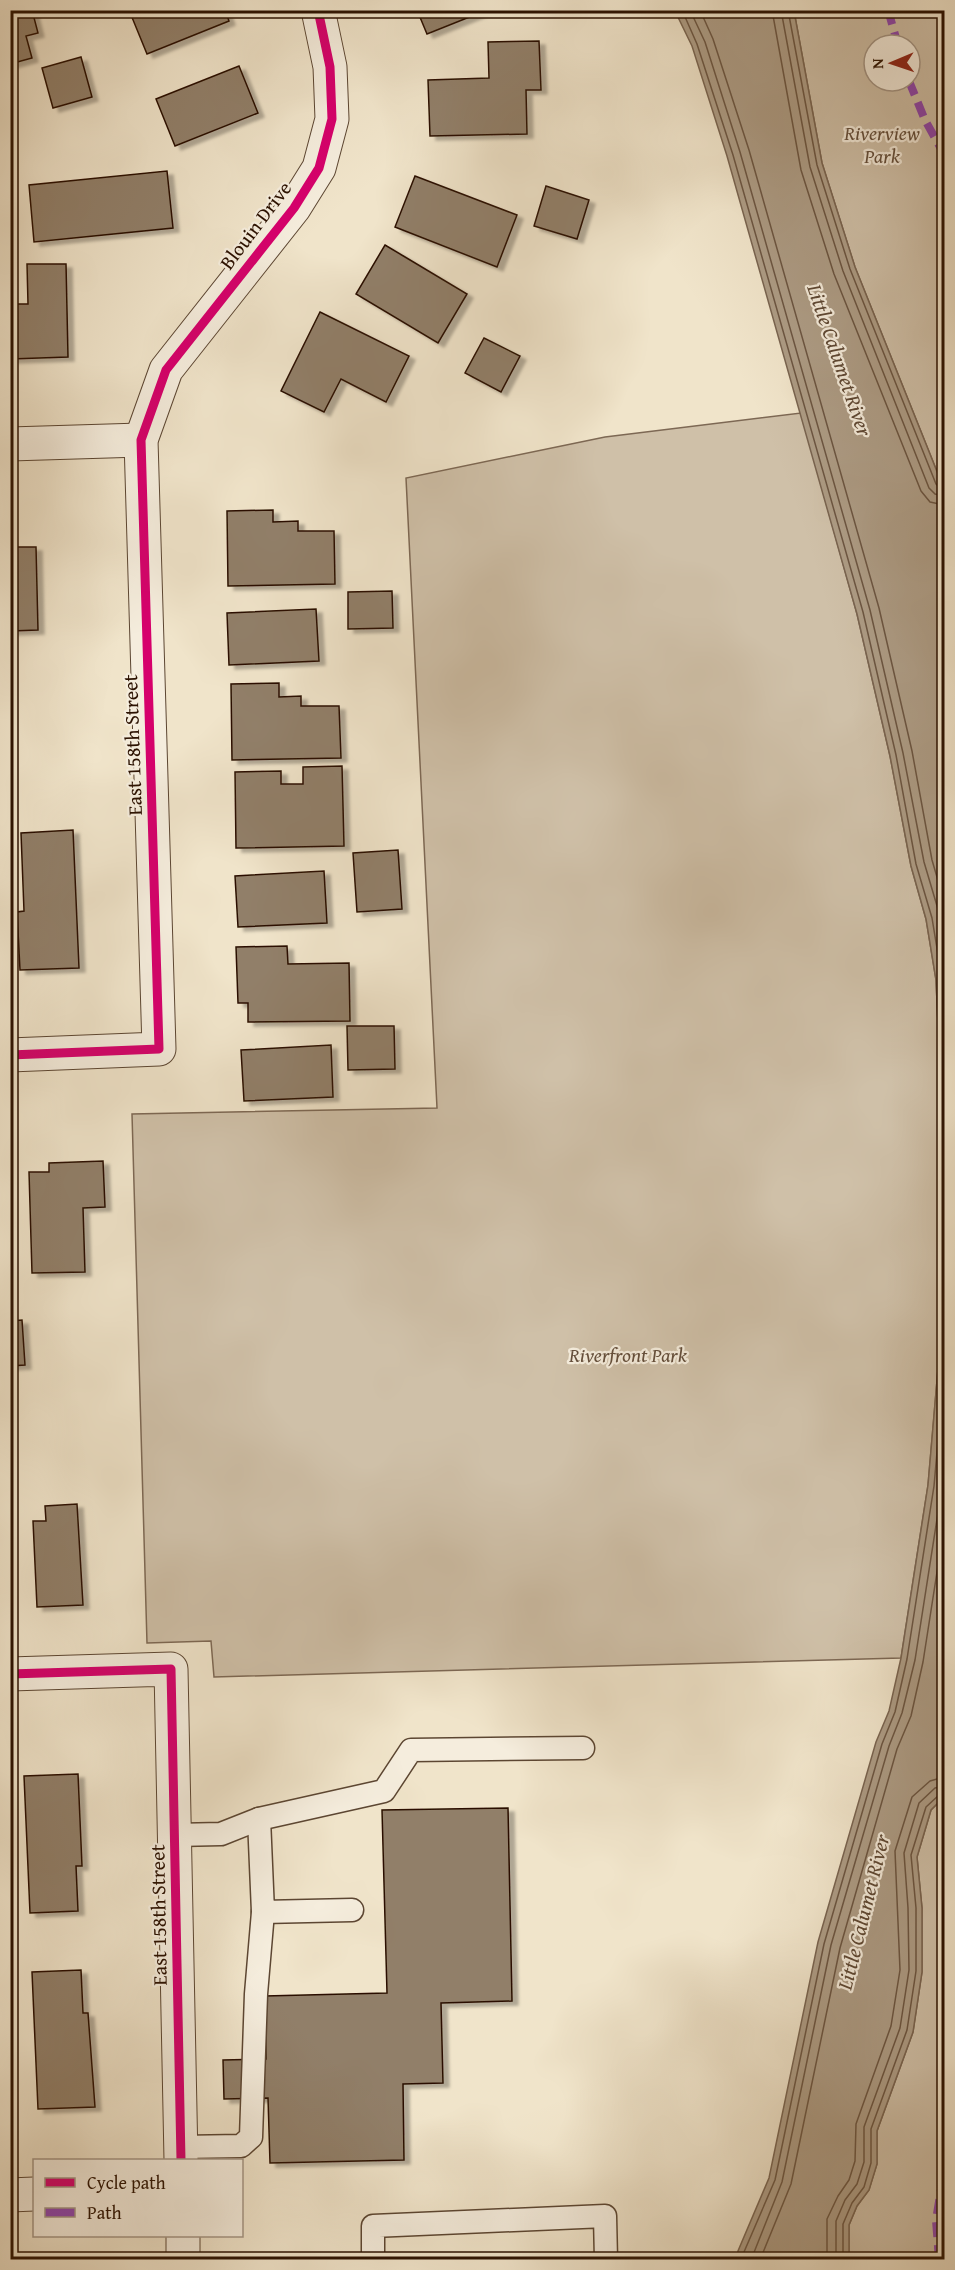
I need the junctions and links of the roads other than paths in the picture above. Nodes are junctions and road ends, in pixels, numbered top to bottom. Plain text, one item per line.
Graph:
1 (318, 10) edge
2 (141, 440) junction
3 (10, 444) edge
4 (10, 1054) edge
5 (10, 1674) edge
6 (583, 1748) dead end
7 (259, 1819) junction
8 (175, 1835) junction
9 (352, 1910) dead end
10 (263, 1912) junction
11 (181, 2154) edge
12 (33, 2194) edge
13 (10, 2195) edge
14 (183, 2237) edge
15 (183, 2259) edge
16 (373, 2259) edge
17 (606, 2259) edge

1 - 2 street, Blouin Drive
2 - 3 street
2 - 4 street, East 158th Street
5 - 8 street, East 158th Street
6 - 7 lane
7 - 8 lane
7 - 10 lane
8 - 11 street, East 158th Street
9 - 10 lane
10 - 11 lane
12 - 13 street
14 - 15 street
16 - 17 lane

